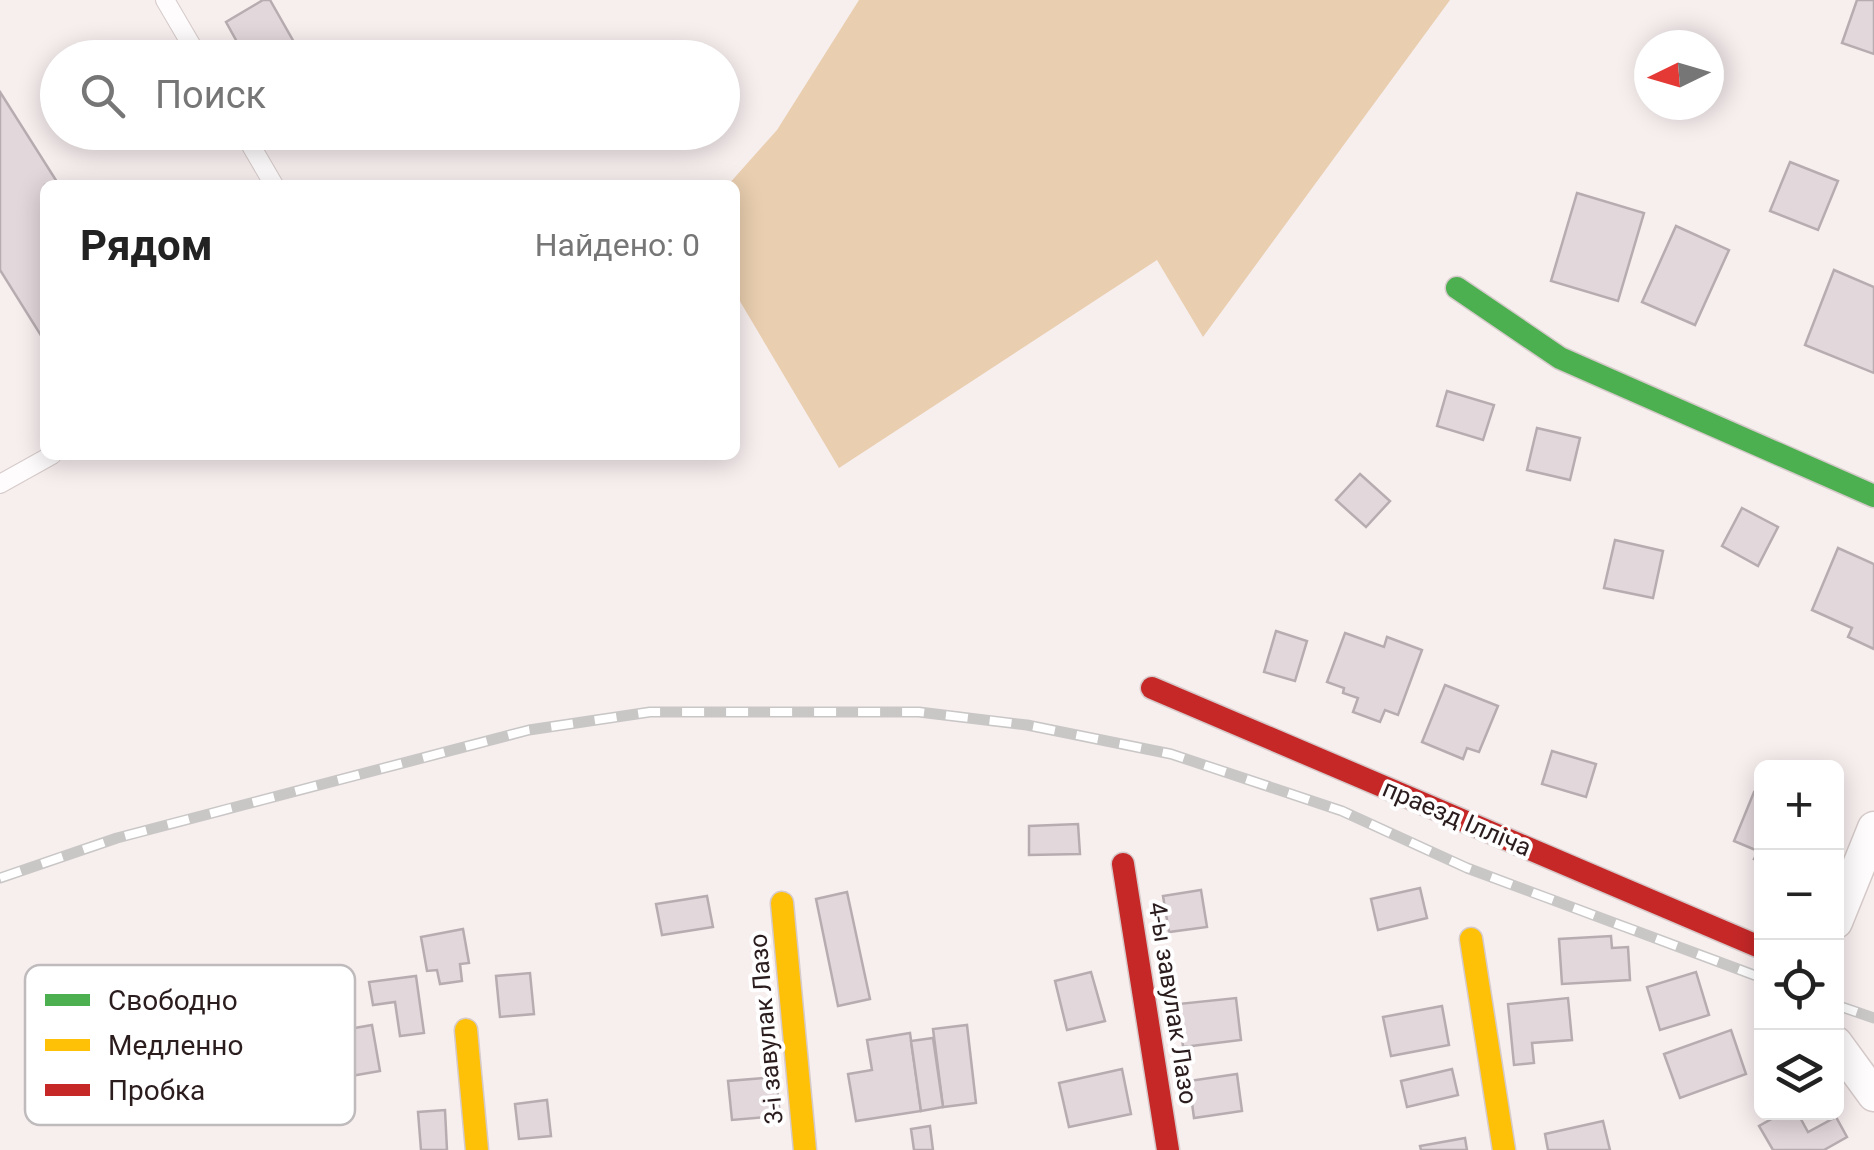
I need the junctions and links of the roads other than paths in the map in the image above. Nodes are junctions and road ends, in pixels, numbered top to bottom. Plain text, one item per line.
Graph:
1 (165, 0) edge
2 (188, 40) edge
3 (254, 150) edge
4 (271, 180) edge
5 (1457, 288) dead end
6 (43, 460) edge
7 (0, 484) edge
8 (1874, 496) edge
9 (1152, 688) dead end
10 (1874, 828) edge
11 (1123, 864) dead end
12 (1844, 902) edge
13 (782, 903) dead end
14 (1471, 939) dead end
15 (1754, 945) edge
16 (466, 1030) dead end
17 (1844, 1054) edge
18 (1874, 1096) edge
19 (477, 1150) edge
20 (806, 1150) edge
21 (1168, 1150) edge
22 (1504, 1150) edge

1 - 2 lane
3 - 4 lane
5 - 8 street
6 - 7 lane
9 - 15 street, праезд Ілліча
10 - 12 street
11 - 21 street, 4-ы завулак Лазо
13 - 20 street, 3-і завулак Лазо
14 - 22 street
16 - 19 street
17 - 18 street

